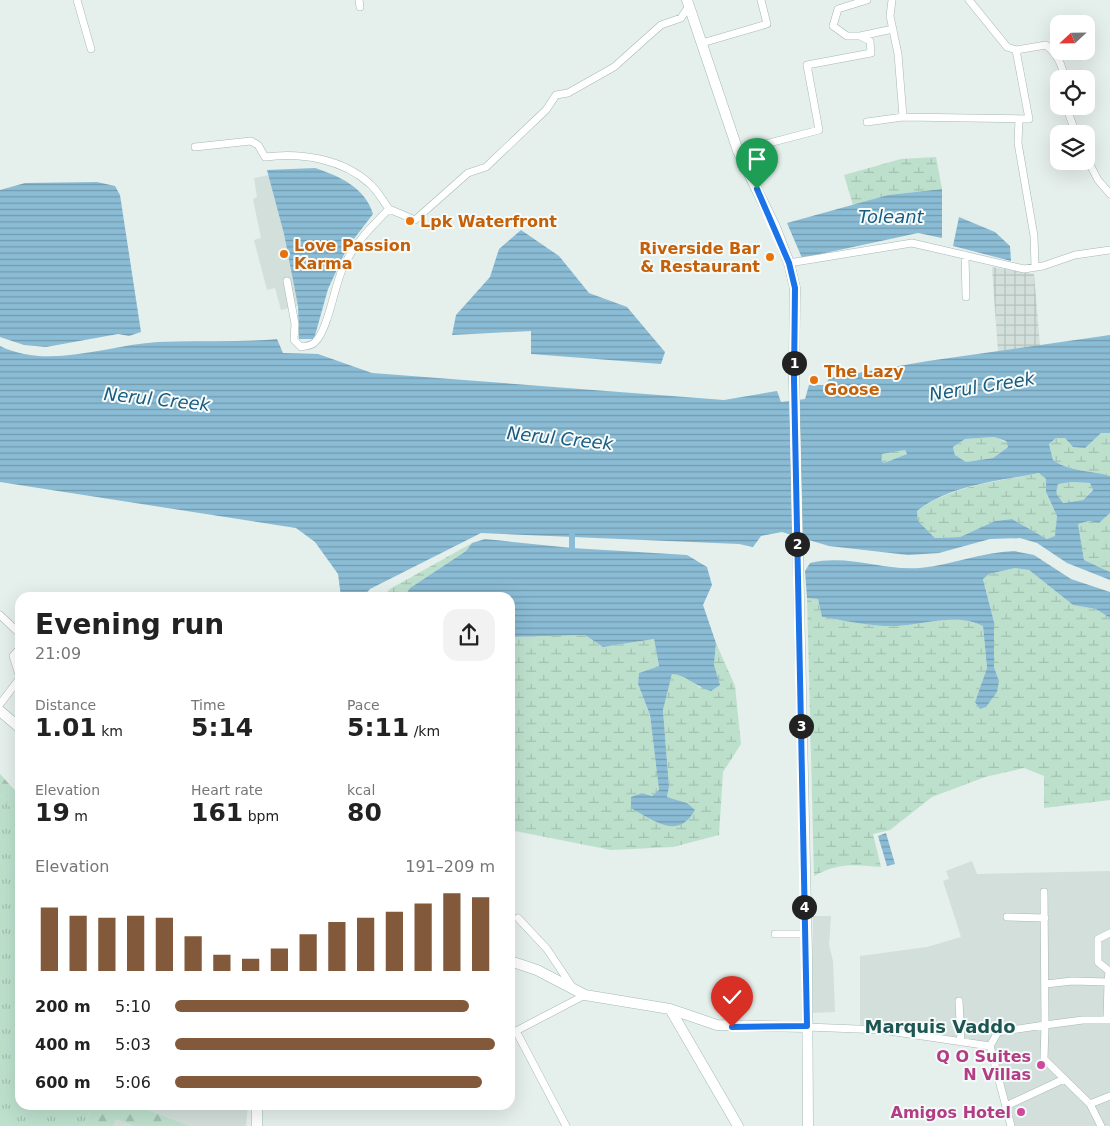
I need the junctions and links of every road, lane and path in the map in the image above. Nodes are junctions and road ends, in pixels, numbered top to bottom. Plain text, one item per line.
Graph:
1 (77, 0) edge
2 (761, 0) edge
3 (867, 0) edge
4 (892, 0) edge
5 (968, 0) edge
6 (688, 3) edge
7 (893, 29) junction
8 (860, 36) junction
9 (702, 42) junction
10 (91, 49) dead end
11 (1016, 50) junction
12 (1062, 70) edge
13 (902, 116) junction
14 (1020, 119) junction
15 (867, 122) dead end
16 (195, 147) dead end
17 (738, 151) junction
18 (1093, 170) edge
19 (1110, 194) edge
20 (389, 208) junction
21 (1110, 250) edge
22 (965, 255) junction
23 (789, 263) junction
24 (1035, 267) junction
25 (287, 281) dead end
26 (966, 297) dead end
27 (0, 615) edge
28 (15, 629) edge
29 (15, 684) edge
30 (0, 704) edge
31 (0, 711) edge
32 (15, 724) edge
33 (1044, 892) dead end
34 (1007, 917) dead end
35 (518, 918) dead end
36 (1045, 918) junction
37 (1110, 933) edge
38 (775, 934) dead end
39 (806, 934) junction
40 (515, 963) edge
41 (1108, 982) junction
42 (1046, 984) junction
43 (580, 993) junction
44 (959, 1001) dead end
45 (670, 1009) junction
46 (1108, 1020) edge
47 (1044, 1025) junction
48 (807, 1026) junction
49 (961, 1042) junction
50 (990, 1046) junction
51 (1064, 1079) junction
52 (1110, 1096) edge
53 (1090, 1104) junction
54 (1006, 1106) junction
55 (257, 1110) edge
56 (257, 1126) edge
57 (566, 1126) edge
58 (738, 1126) edge
59 (808, 1126) edge
60 (1011, 1126) edge
61 (1101, 1126) edge

1 - 10 street
2 - 9 street
3 - 8 street
4 - 7 street
5 - 11 street
6 - 9 main road
6 - 20 street
7 - 8 street
7 - 13 street
8 - 17 street
9 - 17 main road
11 - 12 street
11 - 14 street
13 - 14 street
13 - 15 street
14 - 24 street
16 - 20 street
17 - 23 main road
18 - 19 street
20 - 25 street
21 - 24 street
22 - 23 street
22 - 24 street
22 - 26 street
23 - 39 main road
27 - 28 street
29 - 30 street
31 - 32 main road
33 - 36 street
34 - 36 street
35 - 43 street
36 - 42 street
37 - 41 street
38 - 39 street
39 - 48 main road
40 - 43 main road
41 - 42 street
41 - 46 street
42 - 47 street
43 - 45 main road
43 - 57 street
44 - 49 street
45 - 48 main road
45 - 58 main road
46 - 47 street
47 - 50 street
47 - 51 street
48 - 49 street
48 - 59 main road
49 - 50 street
50 - 54 street
51 - 53 street
51 - 54 street
52 - 53 street
53 - 61 street
54 - 60 street
55 - 56 main road

